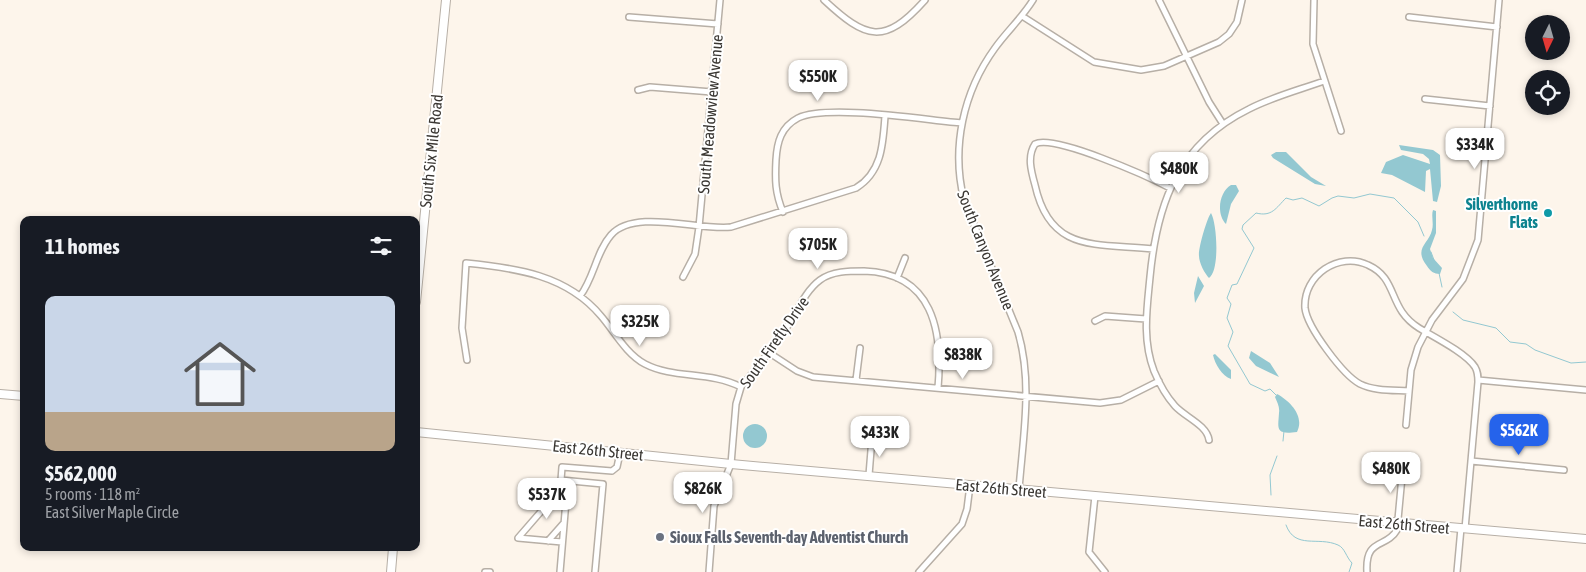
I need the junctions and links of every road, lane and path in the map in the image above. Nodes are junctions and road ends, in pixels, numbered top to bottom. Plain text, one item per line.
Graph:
1 (446, 0) edge
2 (720, 0) edge
3 (824, 0) edge
4 (925, 0) edge
5 (1033, 0) edge
6 (1160, 0) edge
7 (1242, 0) edge
8 (1314, 0) edge
9 (1499, 0) edge
10 (1022, 16) junction
11 (629, 17) dead end
12 (1408, 17) dead end
13 (718, 24) junction
14 (1497, 27) junction
15 (1187, 57) junction
16 (1324, 82) junction
17 (638, 90) dead end
18 (712, 92) junction
19 (1425, 99) dead end
20 (1490, 106) junction
21 (885, 116) junction
22 (962, 123) junction
23 (1223, 124) junction
24 (1341, 132) dead end
25 (1170, 188) junction
26 (784, 212) junction
27 (699, 227) junction
28 (1153, 249) junction
29 (905, 258) dead end
30 (420, 262) edge
31 (683, 277) dead end
32 (897, 278) junction
33 (580, 296) junction
34 (1146, 319) junction
35 (1095, 321) dead end
36 (1425, 332) junction
37 (860, 348) dead end
38 (768, 352) junction
39 (467, 360) dead end
40 (856, 380) junction
41 (1478, 380) junction
42 (1159, 381) junction
43 (741, 387) junction
44 (938, 388) junction
45 (1586, 390) edge
46 (1409, 391) junction
47 (0, 394) edge
48 (20, 396) edge
49 (1027, 396) junction
50 (1406, 425) dead end
51 (420, 432) edge
52 (872, 438) dead end
53 (1209, 440) dead end
54 (620, 453) junction
55 (1471, 461) junction
56 (731, 464) junction
57 (1403, 466) dead end
58 (1564, 470) dead end
59 (869, 475) junction
60 (563, 483) junction
61 (970, 485) junction
62 (1019, 490) junction
63 (1095, 496) junction
64 (1398, 523) junction
65 (564, 524) junction
66 (1463, 529) junction
67 (1586, 539) edge
68 (548, 541) junction
69 (562, 542) junction
70 (393, 551) edge
71 (391, 572) edge
72 (485, 572) edge
73 (490, 572) edge
74 (560, 572) edge
75 (595, 572) edge
76 (708, 572) edge
77 (918, 572) edge
78 (1105, 572) edge
79 (1366, 572) edge
80 (1457, 572) edge

1 - 30 main road, South Six Mile Road
2 - 13 street, South Meadowview Avenue
3 - 4 street
5 - 10 street, South Canyon Avenue
6 - 15 street
7 - 15 street
8 - 16 street
9 - 14 street
10 - 15 street
10 - 22 street, South Canyon Avenue
11 - 13 street
12 - 14 street
13 - 18 street, South Meadowview Avenue
14 - 20 street
15 - 23 street
16 - 23 street
16 - 24 street
17 - 18 street
18 - 27 street, South Meadowview Avenue
19 - 20 street
20 - 36 street
21 - 22 street
21 - 26 street
21 - 26 street
22 - 49 street, South Canyon Avenue
23 - 25 street
25 - 28 street
25 - 28 street
26 - 27 street
27 - 31 street, South Meadowview Avenue
27 - 33 street
28 - 34 street
29 - 32 street
32 - 38 street, South Firefly Drive
32 - 44 street, South Firefly Drive
33 - 39 street
33 - 43 street
34 - 35 street
34 - 42 street
36 - 41 street
36 - 46 street
36 - 46 street
37 - 40 street
38 - 40 street
38 - 43 street, South Firefly Drive
40 - 44 street
41 - 45 street
41 - 55 street
42 - 49 street
42 - 53 street
43 - 56 street, South Firefly Drive
44 - 49 street
46 - 50 street
47 - 48 main road
49 - 62 street, South Canyon Avenue
51 - 54 main road, East 26th Street
52 - 59 street
54 - 56 main road, East 26th Street
54 - 60 street
55 - 58 street
55 - 66 street
56 - 59 main road, East 26th Street
56 - 76 street, South Firefly Drive
57 - 64 street
59 - 61 main road, East 26th Street
60 - 65 street
60 - 68 street
60 - 75 street
61 - 62 main road, East 26th Street
61 - 77 street
62 - 63 main road, East 26th Street
63 - 64 main road, East 26th Street
63 - 78 street
64 - 66 main road, East 26th Street
64 - 79 street
65 - 68 street
65 - 69 street
66 - 67 main road, East 26th Street
66 - 80 street
68 - 69 street
69 - 74 street
70 - 71 main road
72 - 73 street

